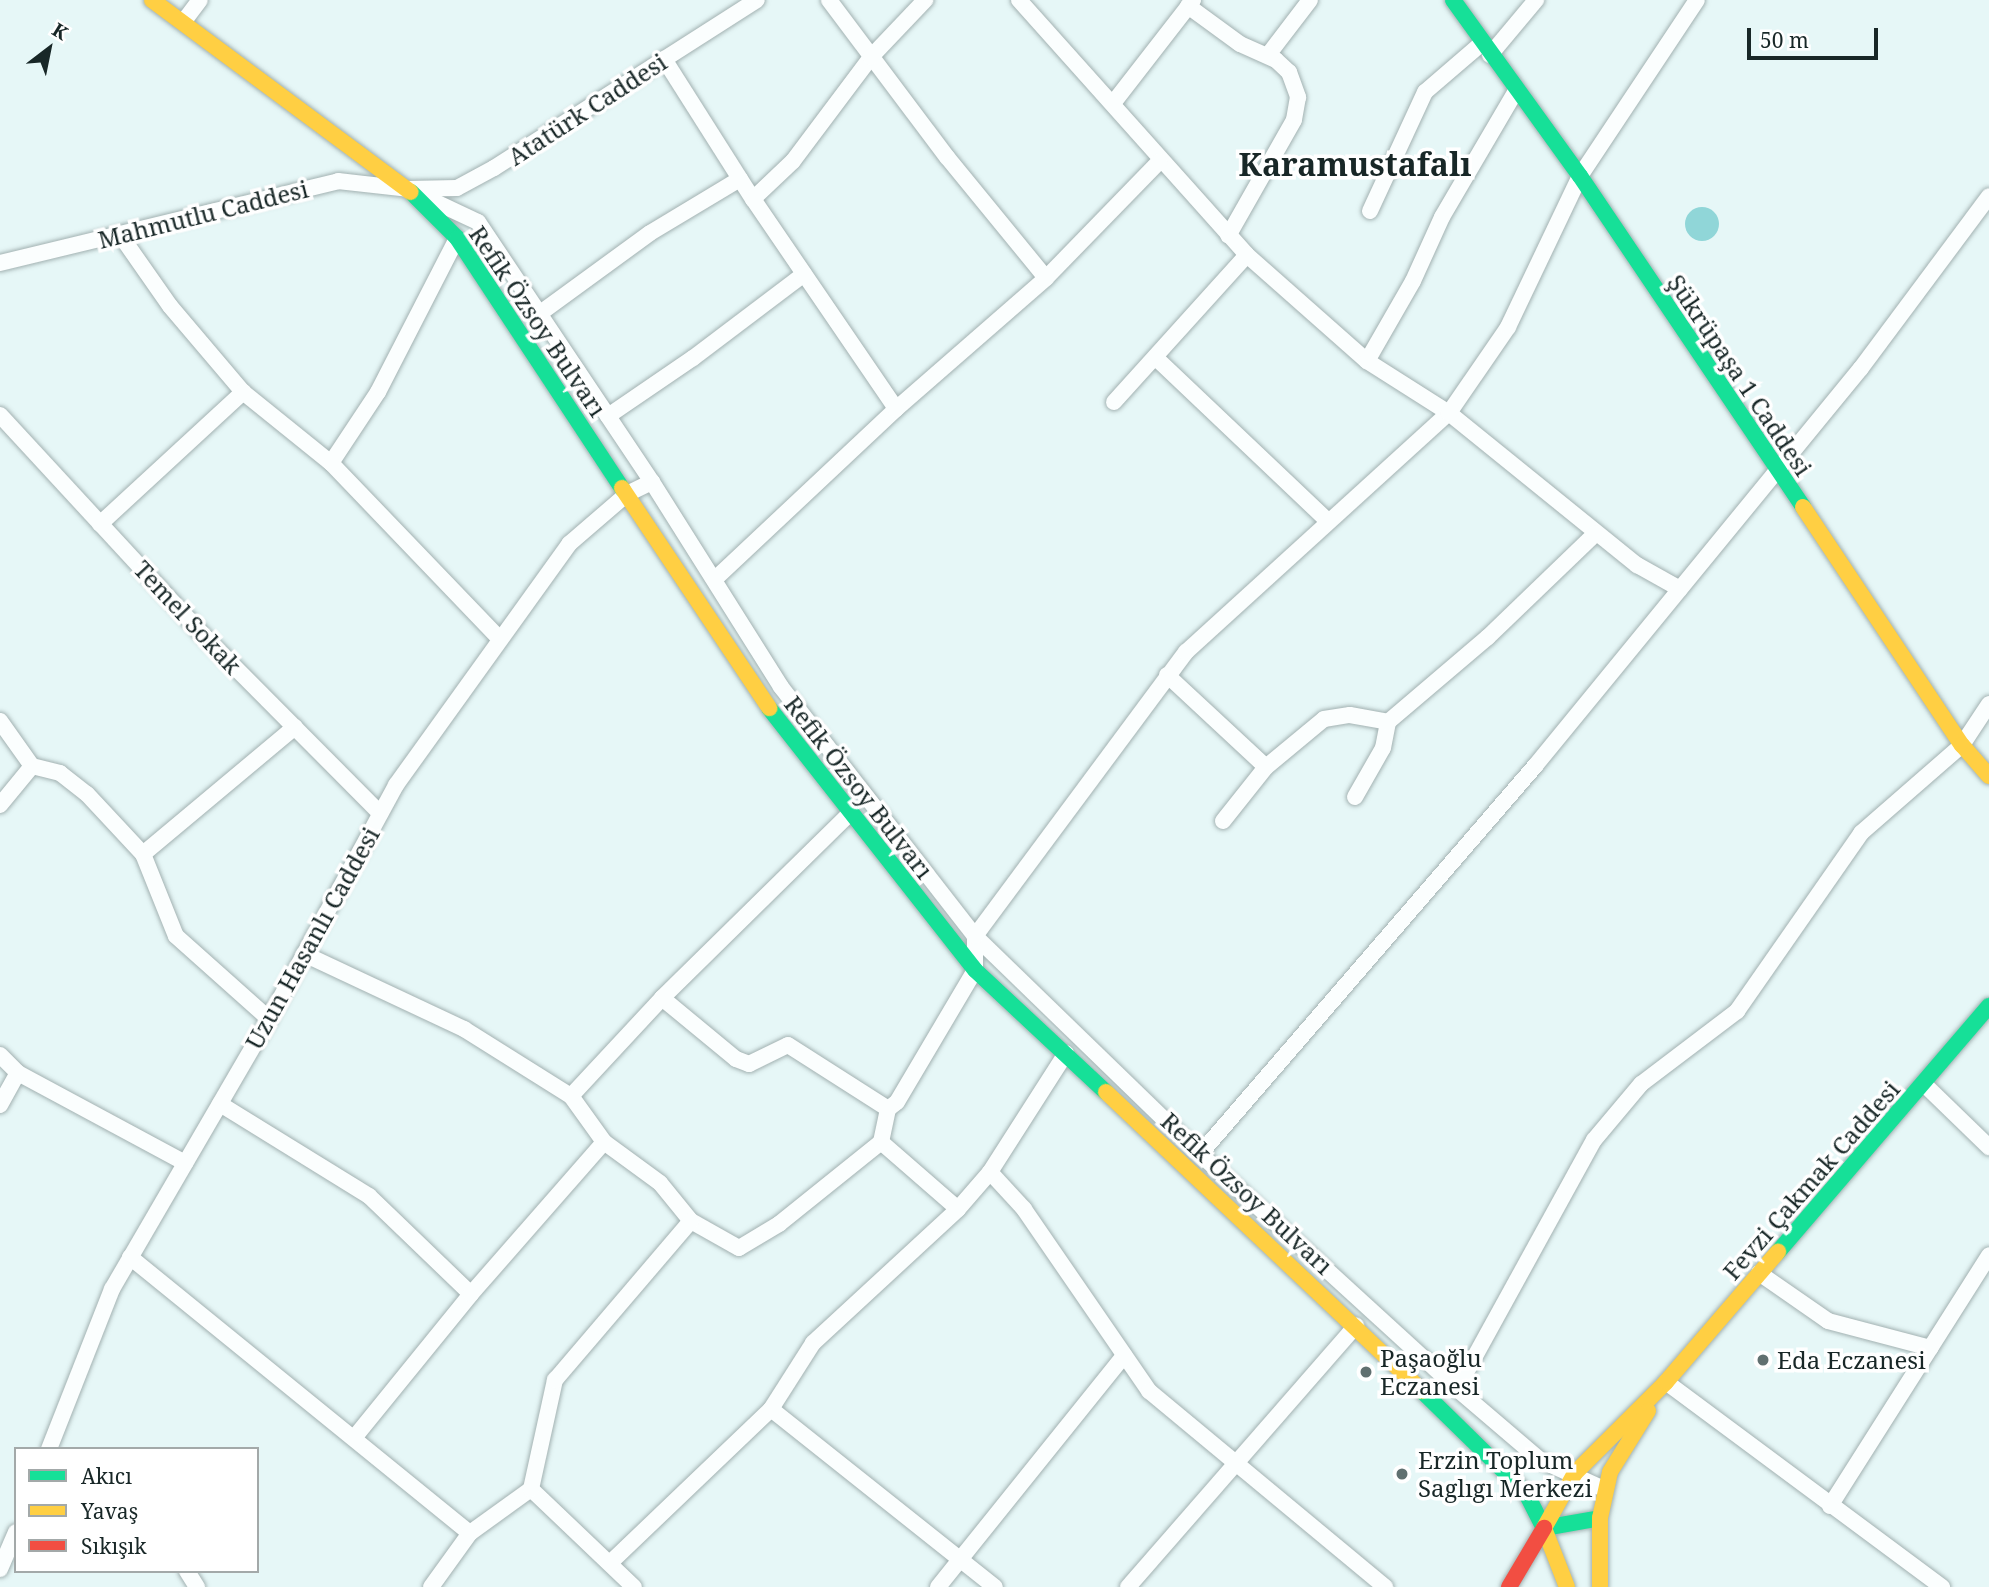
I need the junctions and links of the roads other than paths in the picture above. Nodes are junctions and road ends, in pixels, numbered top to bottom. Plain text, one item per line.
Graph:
1 (152, 0) edge
2 (200, 0) edge
3 (757, 0) edge
4 (829, 0) edge
5 (925, 0) edge
6 (1310, 0) edge
7 (1452, 0) edge
8 (1536, 0) edge
9 (1697, 0) edge
10 (1023, 2) edge
11 (1190, 3) edge
12 (184, 22) junction
13 (1486, 49) junction
14 (1268, 55) junction
15 (871, 57) junction
16 (664, 59) junction
17 (1516, 91) junction
18 (1114, 102) junction
19 (1159, 162) junction
20 (1580, 176) junction
21 (740, 179) junction
22 (408, 189) junction
23 (1989, 197) edge
24 (753, 200) junction
25 (1370, 211) dead end
26 (121, 236) junction
27 (1228, 236) junction
28 (457, 238) junction
29 (1247, 255) junction
30 (0, 263) edge
31 (804, 274) junction
32 (1046, 278) junction
33 (539, 314) junction
34 (1156, 358) junction
35 (1367, 361) junction
36 (243, 392) junction
37 (1114, 402) dead end
38 (896, 409) junction
39 (1449, 413) junction
40 (0, 415) edge
41 (608, 415) junction
42 (331, 463) junction
43 (1776, 470) junction
44 (652, 482) junction
45 (627, 494) junction
46 (1328, 521) junction
47 (100, 524) junction
48 (1595, 534) junction
49 (715, 579) junction
50 (1680, 589) junction
51 (499, 638) junction
52 (1167, 675) junction
53 (1989, 704) edge
54 (0, 720) edge
55 (1388, 722) junction
56 (295, 727) junction
57 (1962, 745) junction
58 (32, 766) junction
59 (1266, 767) junction
60 (1989, 776) edge
61 (1355, 797) dead end
62 (0, 805) edge
63 (380, 813) junction
64 (849, 814) junction
65 (1223, 821) dead end
66 (142, 854) junction
67 (975, 936) junction
68 (304, 954) junction
69 (975, 970) junction
70 (662, 998) junction
71 (1989, 1006) edge
72 (270, 1018) junction
73 (1066, 1053) junction
74 (0, 1055) edge
75 (18, 1073) junction
76 (1924, 1084) junction
77 (571, 1096) junction
78 (220, 1104) junction
79 (0, 1105) edge
80 (888, 1109) junction
81 (604, 1142) junction
82 (881, 1142) junction
83 (1989, 1147) edge
84 (1200, 1154) junction
85 (185, 1163) junction
86 (990, 1172) junction
87 (958, 1209) junction
88 (691, 1221) junction
89 (1989, 1255) edge
90 (130, 1257) junction
91 (1759, 1273) junction
92 (471, 1294) junction
93 (1356, 1326) junction
94 (1930, 1349) junction
95 (1124, 1356) junction
96 (1666, 1382) junction
97 (1457, 1389) junction
98 (771, 1409) junction
99 (354, 1438) junction
100 (50, 1447) edge
101 (1235, 1467) junction
102 (1575, 1473) junction
103 (531, 1489) junction
104 (1606, 1490) junction
105 (1830, 1506) junction
106 (1600, 1518) junction
107 (1544, 1528) junction
108 (470, 1533) junction
109 (14, 1537) edge
110 (961, 1558) junction
111 (611, 1562) junction
112 (0, 1569) edge
113 (431, 1587) edge
114 (634, 1587) edge
115 (937, 1587) edge
116 (995, 1587) edge
117 (1128, 1587) edge
118 (1385, 1587) edge
119 (1509, 1587) edge
120 (1567, 1587) edge
121 (1600, 1587) edge
122 (1942, 1587) edge

1 - 12 street
2 - 12 street
3 - 16 street, Atatürk Caddesi
4 - 15 street
5 - 15 street
6 - 14 street
7 - 13 street, Şükrüpaşa 1 Caddesi
8 - 13 street
9 - 20 street
10 - 18 street
11 - 14 street
11 - 18 street
12 - 22 street
13 - 17 street, Şükrüpaşa 1 Caddesi
13 - 25 street
14 - 27 street
15 - 24 street
15 - 32 street
16 - 21 street
16 - 22 street, Atatürk Caddesi
17 - 20 street, Şükrüpaşa 1 Caddesi
17 - 35 street
18 - 19 street
19 - 27 street
19 - 32 street
20 - 39 street
20 - 43 street, Şükrüpaşa 1 Caddesi
21 - 24 street
21 - 33 street
22 - 26 street, Mahmutlu Caddesi
22 - 28 street, Refik Özsoy Bulvarı
22 - 33 street, Refik Özsoy Bulvarı
23 - 43 street
24 - 31 street
26 - 30 street, Mahmutlu Caddesi
26 - 36 street
27 - 29 street
28 - 42 street
28 - 45 street, Refik Özsoy Bulvarı
29 - 34 street
29 - 35 street
31 - 38 street
31 - 41 street
32 - 38 street
33 - 41 street, Refik Özsoy Bulvarı
34 - 37 street
34 - 46 street
35 - 39 street
36 - 42 street
36 - 47 street
38 - 49 street
39 - 46 street
39 - 48 street
40 - 47 street, Temel Sokak
41 - 44 street, Refik Özsoy Bulvarı
42 - 51 street
43 - 50 street
43 - 57 street, Şükrüpaşa 1 Caddesi
44 - 45 street, Uzun Hasanlı Caddesi
44 - 49 street, Refik Özsoy Bulvarı
45 - 51 street, Uzun Hasanlı Caddesi
45 - 64 street, Refik Özsoy Bulvarı
46 - 52 street
47 - 56 street, Temel Sokak
48 - 50 street
48 - 55 street
49 - 67 street, Refik Özsoy Bulvarı
50 - 84 street
51 - 63 street, Uzun Hasanlı Caddesi
52 - 59 street
52 - 67 street
53 - 57 street
54 - 58 street
55 - 59 street
55 - 61 street
56 - 63 street, Temel Sokak
56 - 66 street
57 - 60 street, Şükrüpaşa 1 Caddesi
57 - 97 street
58 - 62 street
58 - 66 street
59 - 65 street
63 - 68 street, Uzun Hasanlı Caddesi
64 - 69 street, Refik Özsoy Bulvarı
64 - 70 street
66 - 72 street
67 - 69 street
67 - 84 street, Refik Özsoy Bulvarı
68 - 72 street, Uzun Hasanlı Caddesi
68 - 77 street
69 - 73 street, Refik Özsoy Bulvarı
69 - 80 street
70 - 77 street
70 - 80 street
71 - 76 street, Fevzi Çakmak Caddesi
72 - 78 street, Uzun Hasanlı Caddesi
73 - 86 street
73 - 93 street, Refik Özsoy Bulvarı
74 - 75 street
75 - 79 street
75 - 85 street
76 - 83 street
76 - 91 street, Fevzi Çakmak Caddesi
77 - 81 street
78 - 85 street, Uzun Hasanlı Caddesi
78 - 92 street
80 - 82 street
81 - 88 street
81 - 92 street
82 - 87 street
82 - 88 street
84 - 97 street, Refik Özsoy Bulvarı
85 - 90 street, Uzun Hasanlı Caddesi
86 - 87 street
86 - 95 street
87 - 98 street
88 - 103 street
89 - 94 street
90 - 99 street
90 - 100 street, Uzun Hasanlı Caddesi
91 - 94 street
91 - 96 street, Fevzi Çakmak Caddesi
92 - 99 street
93 - 101 street
93 - 107 street, Refik Özsoy Bulvarı
94 - 105 street
95 - 101 street
95 - 110 street
96 - 102 street
96 - 104 street
96 - 105 street
97 - 102 street, Refik Özsoy Bulvarı
98 - 110 street
98 - 111 street
99 - 108 street
101 - 117 street
101 - 118 street
102 - 104 street, Refik Özsoy Bulvarı
102 - 107 street
103 - 108 street
103 - 111 street
104 - 106 street
105 - 122 street
106 - 107 street
106 - 121 street
107 - 119 street
107 - 120 street, Refik Özsoy Bulvarı
108 - 113 street
109 - 112 street
110 - 115 street
110 - 116 street
111 - 114 street

